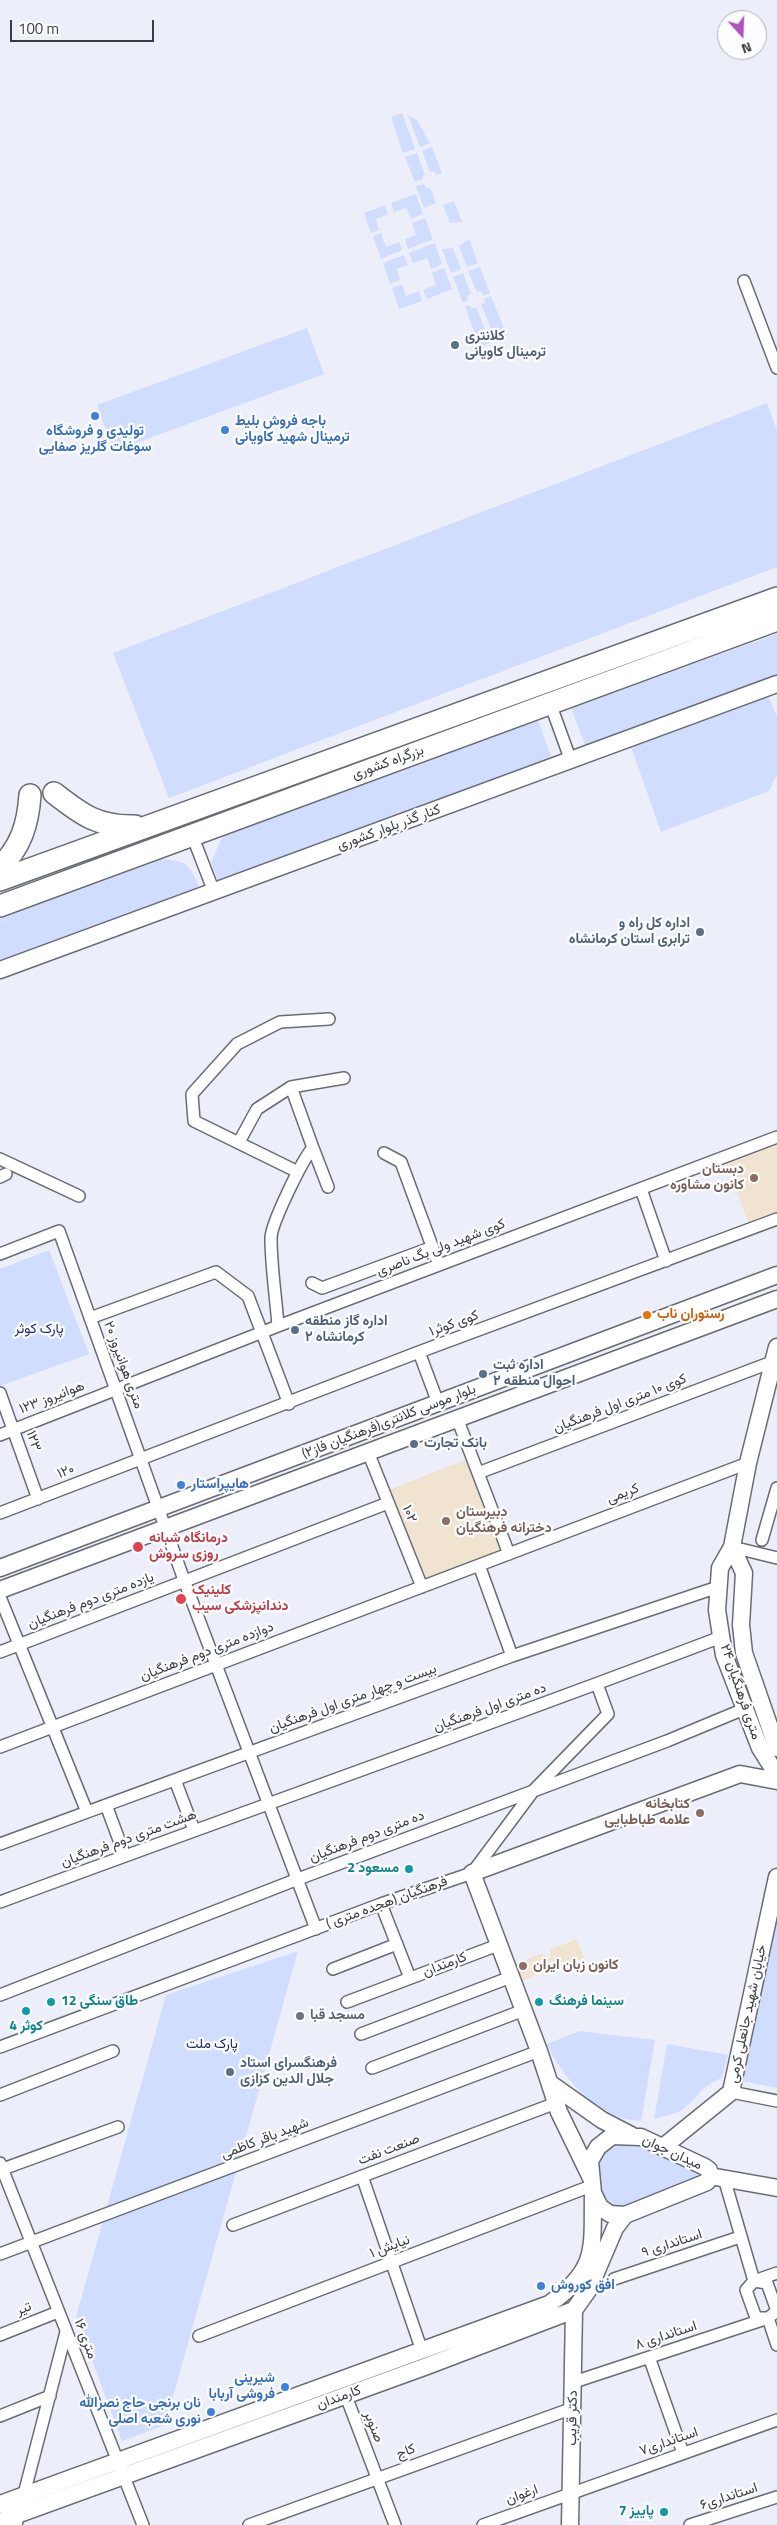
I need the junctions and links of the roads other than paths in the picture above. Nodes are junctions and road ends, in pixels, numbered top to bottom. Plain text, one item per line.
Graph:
1 (744, 281) dead end
2 (777, 368) edge
3 (777, 598) edge
4 (777, 620) edge
5 (777, 684) edge
6 (550, 703) junction
7 (570, 761) junction
8 (54, 793) dead end
9 (30, 795) dead end
10 (150, 826) junction
11 (192, 835) junction
12 (107, 840) junction
13 (112, 865) junction
14 (35, 867) junction
15 (0, 868) edge
16 (0, 880) edge
17 (43, 890) junction
18 (214, 892) junction
19 (0, 906) edge
20 (0, 970) edge
21 (328, 1018) dead end
22 (344, 1078) dead end
23 (291, 1087) junction
24 (777, 1137) edge
25 (239, 1142) junction
26 (313, 1148) junction
27 (384, 1153) dead end
28 (0, 1159) edge
29 (298, 1172) junction
30 (328, 1187) dead end
31 (641, 1189) junction
32 (79, 1196) dead end
33 (777, 1219) edge
34 (433, 1247) junction
35 (0, 1254) edge
36 (666, 1260) junction
37 (439, 1265) junction
38 (777, 1275) edge
39 (312, 1283) dead end
40 (777, 1299) edge
41 (90, 1318) junction
42 (278, 1326) junction
43 (262, 1332) junction
44 (420, 1352) junction
45 (775, 1354) edge
46 (115, 1389) junction
47 (0, 1393) edge
48 (438, 1403) junction
49 (289, 1404) junction
50 (457, 1418) junction
51 (13, 1429) junction
52 (0, 1435) edge
53 (368, 1452) junction
54 (142, 1459) junction
55 (748, 1463) junction
56 (478, 1473) junction
57 (777, 1488) edge
58 (38, 1499) junction
59 (388, 1503) junction
60 (160, 1508) junction
61 (0, 1513) edge
62 (166, 1528) junction
63 (762, 1540) dead end
64 (732, 1547) junction
65 (509, 1554) junction
66 (777, 1558) edge
67 (479, 1565) junction
68 (0, 1568) edge
69 (184, 1580) junction
70 (422, 1587) junction
71 (718, 1587) junction
72 (0, 1590) edge
73 (0, 1597) edge
74 (721, 1637) junction
75 (21, 1644) junction
76 (0, 1652) edge
77 (512, 1656) junction
78 (216, 1665) junction
79 (598, 1684) junction
80 (744, 1709) junction
81 (54, 1727) junction
82 (0, 1747) edge
83 (760, 1748) junction
84 (777, 1748) edge
85 (248, 1753) junction
86 (740, 1774) junction
87 (777, 1775) edge
88 (175, 1780) junction
89 (777, 1781) edge
90 (534, 1790) junction
91 (268, 1803) junction
92 (106, 1805) junction
93 (87, 1812) junction
94 (194, 1830) junction
95 (0, 1844) edge
96 (125, 1856) junction
97 (472, 1873) junction
98 (777, 1877) edge
99 (298, 1880) junction
100 (0, 1902) edge
101 (381, 1904) junction
102 (316, 1929) junction
103 (397, 1944) junction
104 (498, 1945) junction
105 (333, 1969) dead end
106 (511, 1977) junction
107 (410, 1978) junction
108 (0, 1995) edge
109 (347, 2002) dead end
110 (524, 2010) junction
111 (361, 2034) dead end
112 (0, 2047) edge
113 (113, 2051) dead end
114 (540, 2051) junction
115 (372, 2068) dead end
116 (551, 2084) junction
117 (731, 2092) junction
118 (0, 2095) edge
119 (777, 2101) edge
120 (556, 2102) junction
121 (118, 2127) dead end
122 (633, 2136) junction
123 (664, 2147) junction
124 (1, 2167) edge
125 (362, 2176) junction
126 (717, 2177) junction
127 (592, 2185) junction
128 (777, 2188) edge
129 (624, 2215) junction
130 (233, 2225) dead end
131 (740, 2238) junction
132 (32, 2242) junction
133 (0, 2254) edge
134 (391, 2262) junction
135 (777, 2273) edge
136 (614, 2279) dead end
137 (754, 2281) junction
138 (574, 2310) junction
139 (58, 2312) junction
140 (768, 2318) junction
141 (66, 2332) junction
142 (0, 2335) edge
143 (199, 2336) dead end
144 (777, 2345) edge
145 (649, 2357) junction
146 (424, 2359) junction
147 (574, 2382) junction
148 (50, 2396) junction
149 (346, 2396) junction
150 (573, 2408) junction
151 (0, 2416) edge
152 (777, 2420) edge
153 (683, 2453) junction
154 (120, 2469) junction
155 (377, 2478) junction
156 (571, 2493) junction
157 (24, 2495) junction
158 (777, 2498) edge
159 (0, 2504) edge
160 (18, 2519) edge
161 (0, 2521) edge
162 (142, 2525) edge
163 (249, 2525) edge
164 (395, 2525) edge
165 (483, 2525) edge
166 (570, 2525) edge
167 (690, 2525) edge

1 - 2 street
3 - 10 highway, بزرگراه کشوری
4 - 6 highway, بزرگراه کشوری
5 - 7 street, کنار گذر بلوار کشوری
6 - 7 street
6 - 11 highway, بزرگراه کشوری
7 - 18 street, کنار گذر بلوار کشوری
8 - 10 highway
9 - 15 highway
10 - 12 highway, بزرگراه کشوری
11 - 13 highway, بزرگراه کشوری
11 - 18 street
12 - 13 highway
12 - 14 highway, بزرگراه کشوری
13 - 17 highway, بزرگراه کشوری
14 - 16 highway, بزرگراه کشوری
14 - 17 highway
17 - 19 highway, بزرگراه کشوری
18 - 20 street, کنار گذر بلوار کشوری
21 - 25 street
22 - 23 street
23 - 25 street
23 - 26 street
24 - 31 street, کوی شهید ولی بگ ناصری
25 - 29 street
26 - 29 street
26 - 30 street
27 - 34 street
28 - 32 street
29 - 42 street
31 - 36 street
31 - 37 street, کوی شهید ولی بگ ناصری
33 - 36 street, کوی کوثر۱
34 - 37 street
34 - 39 street
35 - 41 street, ۲۰ متری هوانیروز
36 - 44 street, کوی کوثر۱
37 - 42 street, کوی شهید ولی بگ ناصری
38 - 48 street, بلوار موسی کلانتری(فرهنگیان فاز۲)
40 - 50 street, بلوار موسی کلانتری(فرهنگیان فاز۲)
41 - 43 street
41 - 46 street, ۲۰ متری هوانیروز
42 - 43 street, کوی شهید ولی بگ ناصری
43 - 46 street, کوی شهید ولی بگ ناصری
43 - 49 street
44 - 48 street
44 - 49 street, کوی کوثر۱
45 - 55 street, ۲۴ متری فرهنگیان
45 - 56 street, کوی ۱۰ متری اول فرهنگیان
46 - 51 street, ۱۲۳ هوانیروز
46 - 54 street, ۲۰ متری هوانیروز
47 - 51 street, ۱۲۳
48 - 60 street, بلوار موسی کلانتری(فرهنگیان فاز۲)
49 - 54 street, کوی کوثر۱
50 - 53 street, بلوار موسی کلانتری(فرهنگیان فاز۲)
50 - 56 street
51 - 52 street, ۱۲۳ هوانیروز
51 - 58 street, ۱۲۳
53 - 59 street, ۱۰۲
53 - 62 street, بلوار موسی کلانتری(فرهنگیان فاز۲)
54 - 58 street, ۱۲۰
54 - 60 street, ۲۰ متری هوانیروز
55 - 64 street, ۲۴ متری فرهنگیان
55 - 65 street, کریمی
56 - 65 street
57 - 63 street
58 - 61 street, ۱۲۰
59 - 69 street, یازده متری دوم فرهنگیان
59 - 70 street, ۱۰۲
60 - 62 street, ۲۰ متری هوانیروز
60 - 68 street, بلوار موسی کلانتری(فرهنگیان فاز۲)
62 - 69 street, ۲۰ متری هوانیروز
62 - 72 street, بلوار موسی کلانتری(فرهنگیان فاز۲)
64 - 66 street
64 - 71 street, ۲۴ متری فرهنگیان
64 - 84 street, ۲۴ متری فرهنگیان
65 - 67 street, دوازده متری دوم فرهنگیان
67 - 70 street, دوازده متری دوم فرهنگیان
67 - 77 street
69 - 75 street, یازده متری دوم فرهنگیان
69 - 78 street, ۲۰ متری هوانیروز
70 - 78 street, دوازده متری دوم فرهنگیان
71 - 74 street, ۲۴ متری فرهنگیان
71 - 77 street, بیست و چهار متری اول فرهنگیان
73 - 75 street
74 - 79 street, ده متری اول فرهنگیان
74 - 80 street, ۲۴ متری فرهنگیان
75 - 76 street, یازده متری دوم فرهنگیان
75 - 81 street
77 - 85 street, بیست و چهار متری اول فرهنگیان
78 - 81 street, دوازده متری دوم فرهنگیان
78 - 85 street, ۲۰ متری هوانیروز
79 - 90 street
79 - 91 street, ده متری اول فرهنگیان
80 - 83 street, ۲۴ متری فرهنگیان
80 - 90 street, ده متری دوم فرهنگیان
81 - 82 street, دوازده متری دوم فرهنگیان
81 - 93 street
83 - 86 street
83 - 87 street, ۲۴ متری فرهنگیان
85 - 88 street, بیست و چهار متری اول فرهنگیان
85 - 91 street, ۲۰ متری هوانیروز
86 - 89 street
86 - 97 street, فرهنگیان (هجده متری )
88 - 92 street, بیست و چهار متری اول فرهنگیان
88 - 94 street
90 - 97 street
90 - 99 street, ده متری دوم فرهنگیان
91 - 94 street, هشت متری دوم فرهنگیان
91 - 99 street, ۲۰ متری هوانیروز
92 - 93 street, بیست و چهار متری اول فرهنگیان
92 - 96 street
93 - 95 street, بیست و چهار متری اول فرهنگیان
94 - 96 street, هشت متری دوم فرهنگیان
96 - 100 street, هشت متری دوم فرهنگیان
97 - 101 street, فرهنگیان (هجده متری )
97 - 104 street
98 - 117 street, خیابان شهید جانعلی کرمی
99 - 102 street, ۲۰ متری هوانیروز
99 - 108 street, ده متری دوم فرهنگیان
101 - 102 street, فرهنگیان (هجده متری )
101 - 103 street, کارمندان
102 - 112 street, فرهنگیان (هجده متری )
103 - 105 street
103 - 107 street, کارمندان
104 - 106 street
104 - 107 street, کارمندان
106 - 110 street
106 - 111 street
107 - 109 street
110 - 114 street
110 - 115 street
113 - 118 street
114 - 116 street
114 - 132 street, شهید باقر کاظمی
116 - 120 street
116 - 122 street
117 - 119 street
117 - 123 street
120 - 125 street, صنعت نفت
120 - 127 street
121 - 124 street
122 - 123 street, میدان جوان
122 - 127 street, میدان جوان
123 - 126 street, میدان جوان
124 - 132 street, ۱۶ متری
125 - 130 street, صنعت نفت
125 - 134 street
126 - 128 street
126 - 129 street, میدان جوان
126 - 131 street
127 - 129 street
127 - 134 street, نیایش ۱
127 - 146 street, کارمندان
129 - 138 street
131 - 136 street, استانداری ۹
131 - 137 street
132 - 133 street, شهید باقر کاظمی
132 - 139 street, ۱۶ متری
134 - 143 street, نیایش ۱
134 - 146 street
135 - 137 street
137 - 140 street
137 - 140 street
138 - 146 street, کارمندان
138 - 147 street, دکتر قریب
139 - 141 street, ۱۶ متری
139 - 142 street, تیر
140 - 144 street
140 - 145 street, استانداری ۸
141 - 148 street
141 - 154 street, ۱۶ متری
145 - 147 street, استانداری ۸
145 - 153 street
146 - 149 street, کارمندان
146 - 154 street, کارمندان
147 - 150 street, دکتر قریب
148 - 151 street
148 - 157 street
149 - 154 street, کارمندان
149 - 155 street, صنوبر
150 - 155 street, کاج
150 - 156 street, دکتر قریب
152 - 153 street, استانداری۷
153 - 156 street, استانداری۷
154 - 157 street, کارمندان
154 - 160 street, کارمندان
154 - 162 street, ۱۶ متری
155 - 163 street, کاج
155 - 164 street, صنوبر
156 - 165 street, ارغوان
156 - 166 street, دکتر قریب
157 - 159 street, کارمندان
157 - 160 street
158 - 167 street, استانداری۶
160 - 161 street, کارمندان

